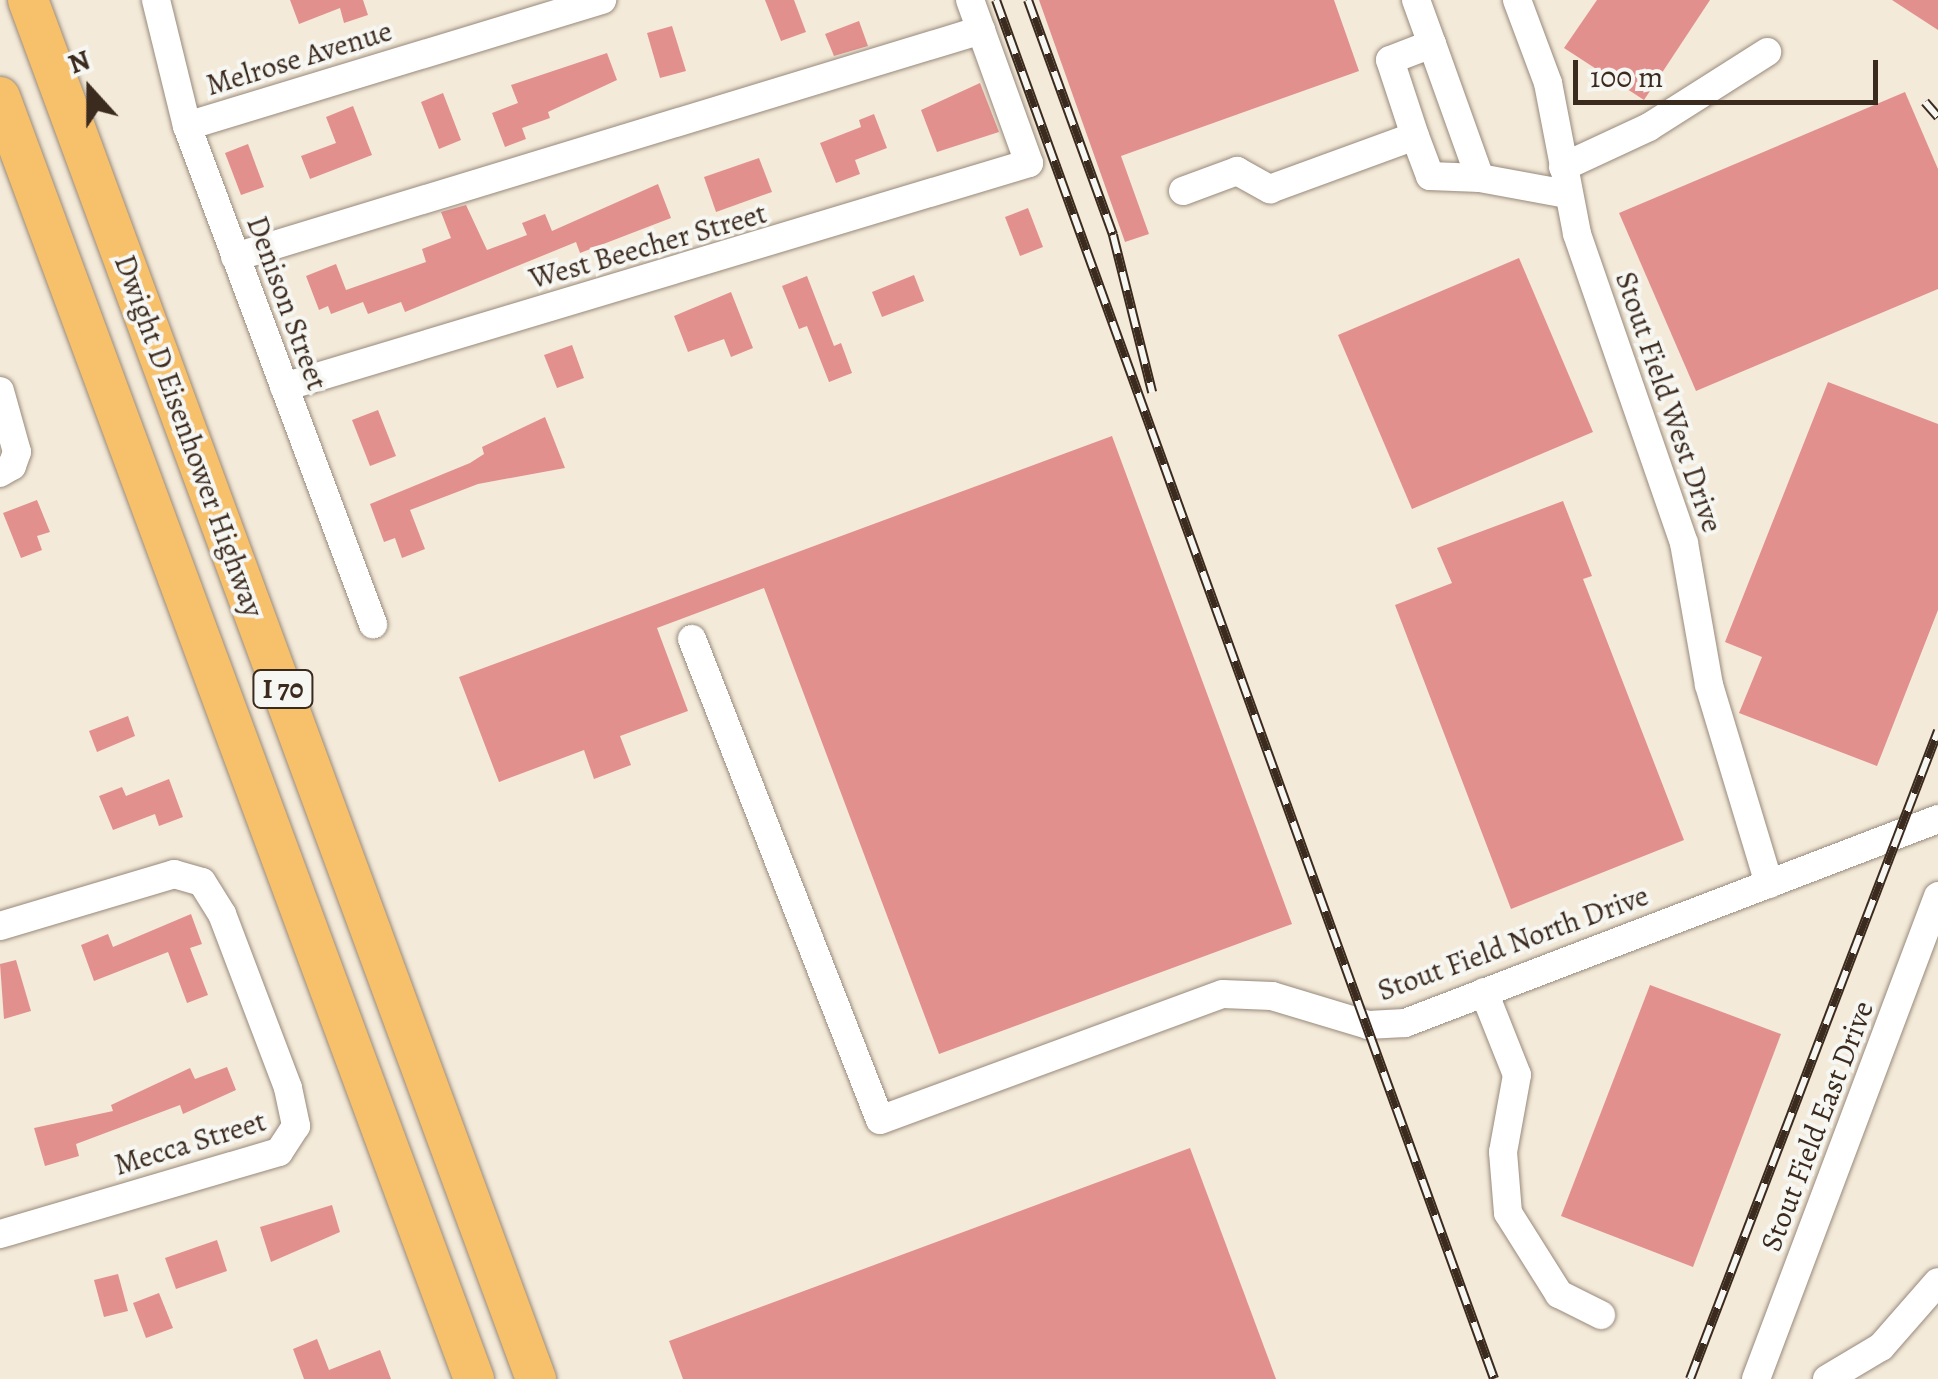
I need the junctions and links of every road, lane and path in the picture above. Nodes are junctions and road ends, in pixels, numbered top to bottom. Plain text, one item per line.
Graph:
1 (28, 0) edge
2 (156, 0) edge
3 (602, 0) edge
4 (970, 0) edge
5 (1416, 0) edge
6 (1518, 0) edge
7 (982, 30) junction
8 (1432, 44) junction
9 (1767, 52) dead end
10 (0, 97) edge
11 (187, 126) junction
12 (1415, 136) junction
13 (1480, 178) junction
14 (1565, 181) junction
15 (1183, 191) dead end
16 (235, 257) junction
17 (284, 388) junction
18 (0, 391) edge
19 (8, 462) edge
20 (374, 624) dead end
21 (692, 639) dead end
22 (1938, 819) edge
23 (1770, 884) junction
24 (1938, 896) edge
25 (0, 926) edge
26 (1484, 992) junction
27 (385, 1129) junction
28 (0, 1234) edge
29 (1938, 1282) edge
30 (1601, 1315) dead end
31 (1872, 1365) edge
32 (448, 1379) edge
33 (474, 1379) edge
34 (536, 1379) edge
35 (1756, 1379) edge
36 (1828, 1379) edge

1 - 34 highway, Dwight D Eisenhower Highway / I 70
2 - 11 street, Denison Street
3 - 11 street, Melrose Avenue
4 - 7 street
5 - 8 street
6 - 14 street, Stout Field West Drive
7 - 16 street
7 - 17 street, West Beecher Street
8 - 12 street
8 - 13 street
9 - 14 street
10 - 27 highway, Dwight D Eisenhower Highway / I 70
11 - 16 street, Denison Street
12 - 13 street
12 - 15 street
13 - 14 street
14 - 23 street, Stout Field West Drive
16 - 17 street, Denison Street
17 - 20 street, Denison Street
18 - 19 street
21 - 26 street, Stout Field North Drive
22 - 23 street, Stout Field North Drive
23 - 26 street, Stout Field North Drive
24 - 35 street, Stout Field East Drive
25 - 28 street, Mecca Street
26 - 30 street
27 - 32 highway
27 - 33 highway, Dwight D Eisenhower Highway / I 70
29 - 31 street
31 - 36 street

